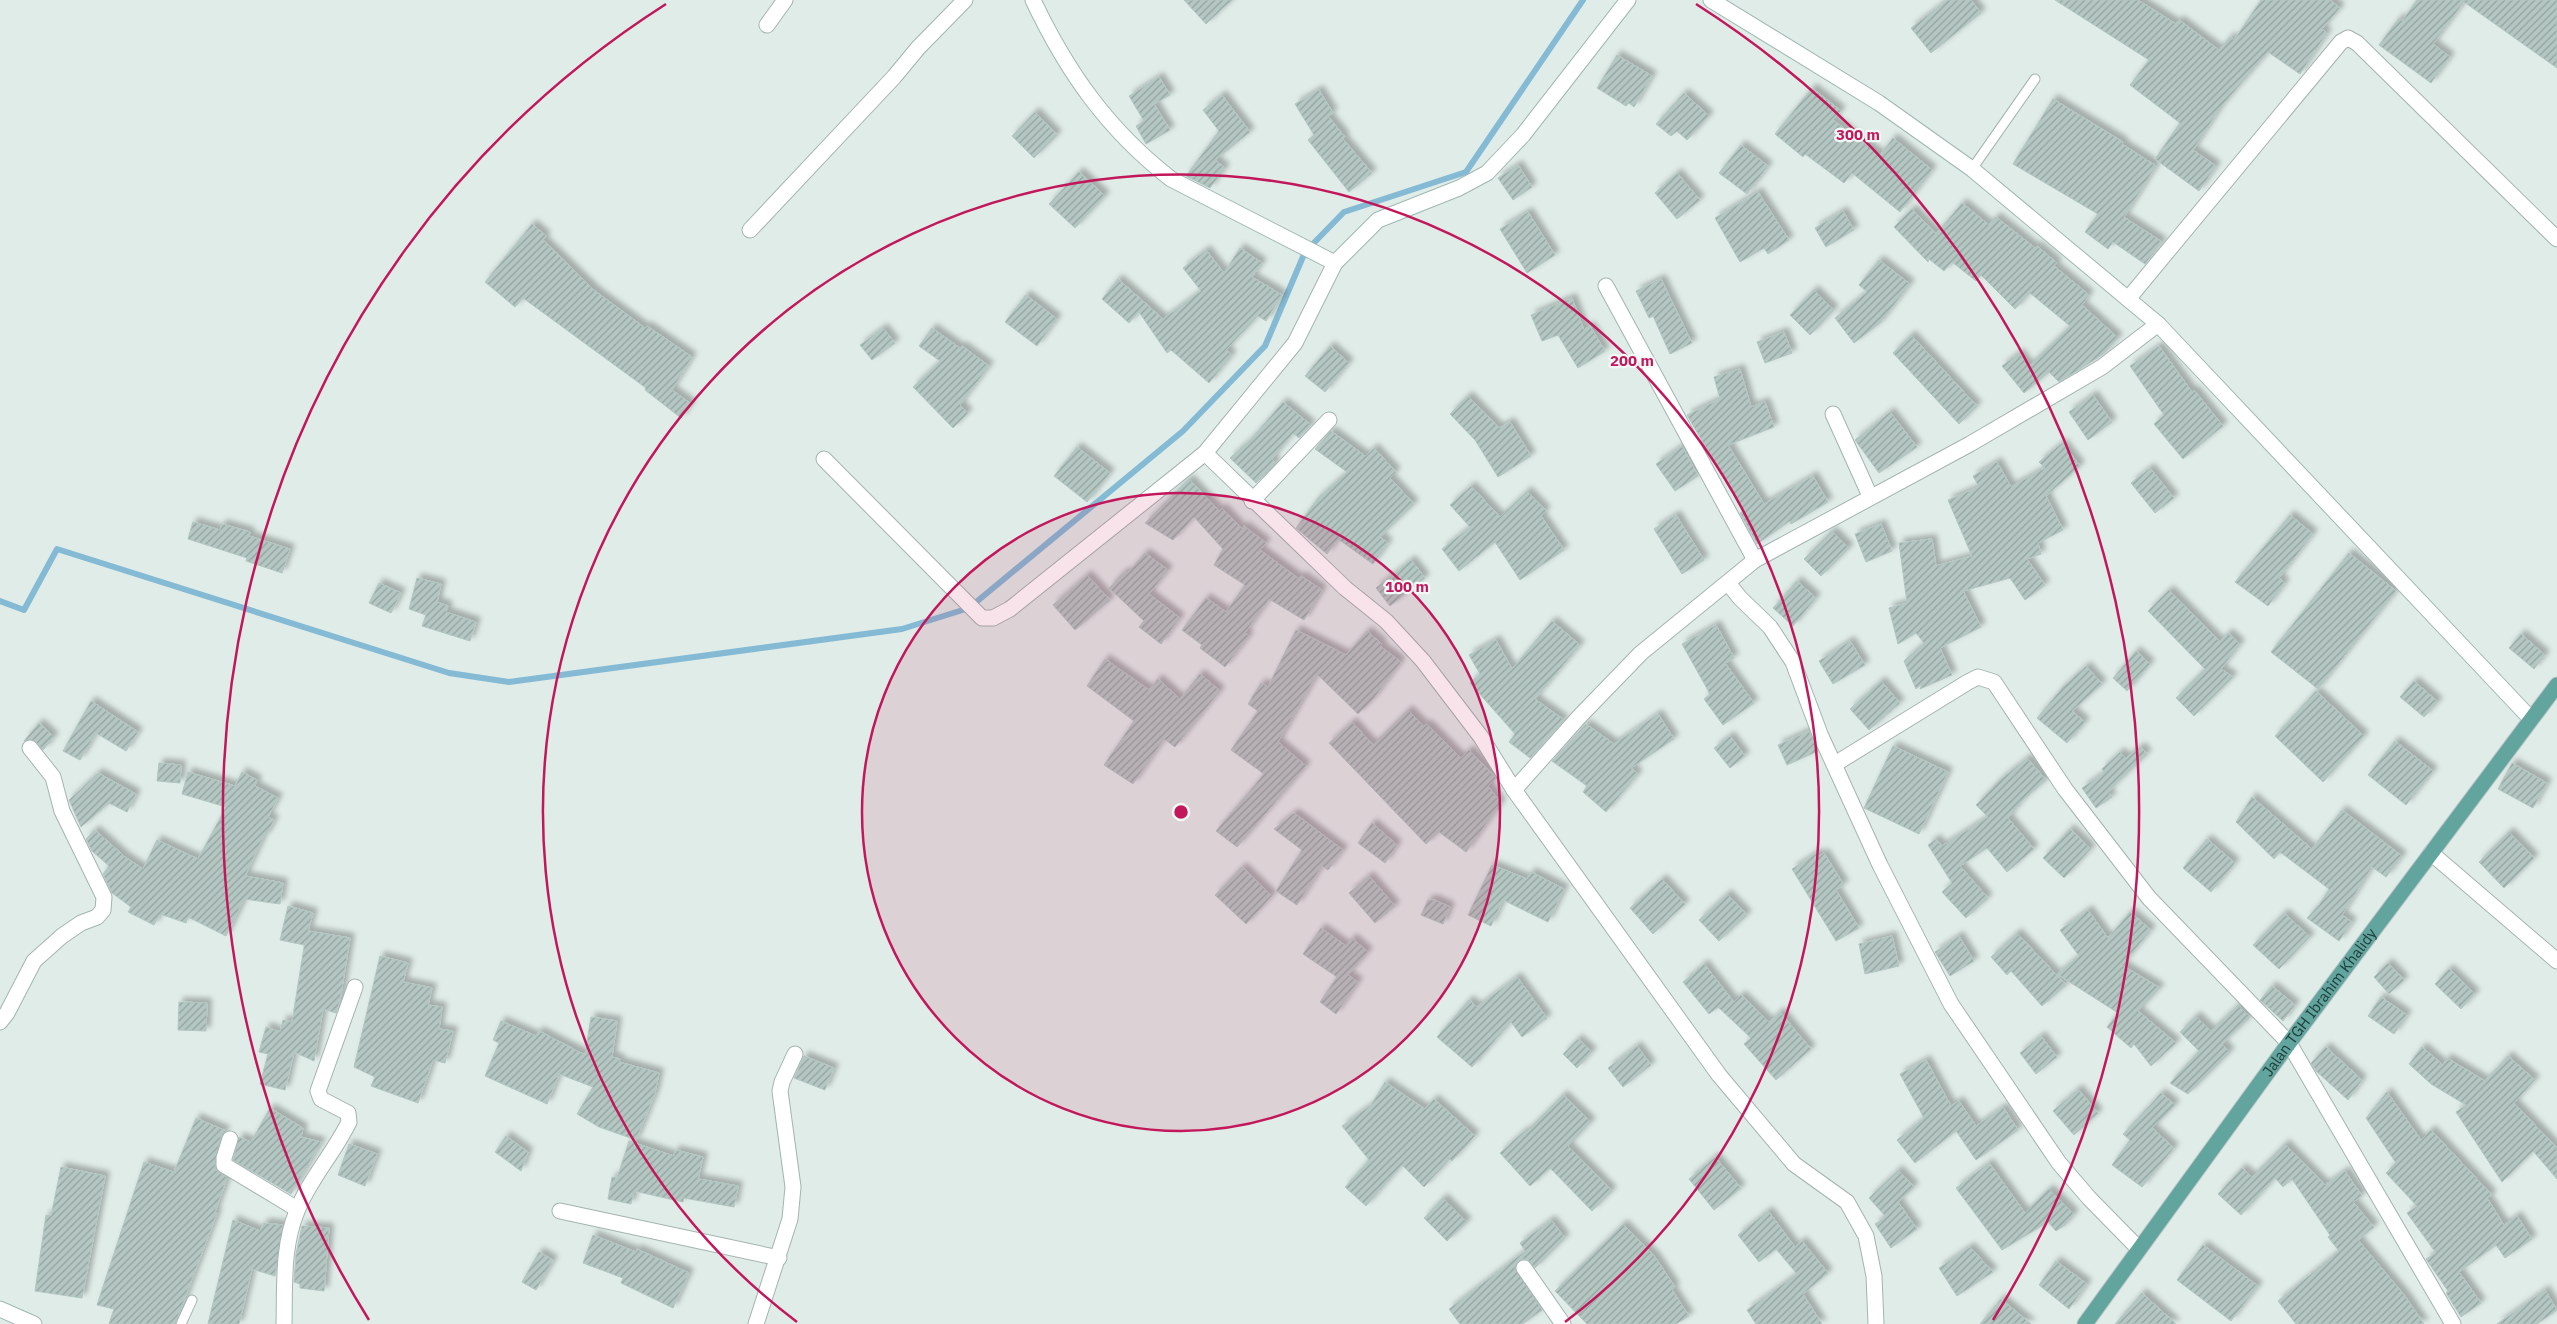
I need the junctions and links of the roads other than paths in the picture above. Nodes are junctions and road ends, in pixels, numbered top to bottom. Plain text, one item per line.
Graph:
1 (784, 0) edge
2 (965, 0) edge
3 (1033, 0) edge
4 (1628, 0) edge
5 (1711, 0) edge
6 (767, 25) dead end
7 (2036, 79) dead end
8 (1972, 169) junction
9 (750, 230) dead end
10 (2557, 239) edge
11 (1332, 261) junction
12 (1606, 286) dead end
13 (2128, 299) junction
14 (2158, 324) junction
15 (1833, 414) dead end
16 (1328, 420) dead end
17 (1205, 453) junction
18 (824, 459) dead end
19 (1870, 496) junction
20 (1252, 501) junction
21 (1756, 560) junction
22 (1728, 583) junction
23 (2557, 685) edge
24 (2531, 719) junction
25 (30, 748) dead end
26 (1835, 764) junction
27 (1514, 790) junction
28 (2431, 853) junction
29 (2557, 961) edge
30 (355, 987) dead end
31 (0, 1022) edge
32 (2289, 1043) junction
33 (795, 1054) dead end
34 (230, 1139) dead end
35 (297, 1209) junction
36 (560, 1211) dead end
37 (2139, 1249) junction
38 (779, 1258) junction
39 (1524, 1268) dead end
40 (192, 1300) dead end
41 (0, 1309) edge
42 (28, 1323) edge
43 (181, 1324) edge
44 (284, 1324) edge
45 (756, 1324) edge
46 (1563, 1324) edge
47 (1876, 1324) edge
48 (2085, 1324) edge
49 (2453, 1324) edge

1 - 6 street
2 - 9 street
3 - 11 street
4 - 11 street
5 - 8 street
7 - 8 lane
8 - 13 street
10 - 13 street
11 - 17 street
12 - 21 street
13 - 14 street
14 - 19 street
14 - 24 street
15 - 19 street
16 - 20 street
17 - 18 street
17 - 20 street
19 - 21 street
20 - 27 street
21 - 22 street
22 - 26 street
22 - 27 street
23 - 24 main road, Jalan TGH Ibrahim Khalidy
24 - 28 main road, Jalan TGH Ibrahim Khalidy
25 - 31 street
26 - 32 street
26 - 37 street
27 - 47 street
28 - 29 street
28 - 32 main road, Jalan TGH Ibrahim Khalidy
30 - 35 street
32 - 37 main road, Jalan TGH Ibrahim Khalidy
32 - 49 street
33 - 38 street
34 - 35 street
35 - 44 street
36 - 38 street
37 - 48 main road, Jalan TGH Ibrahim Khalidy
38 - 45 street
39 - 46 street
40 - 43 lane
41 - 42 street

